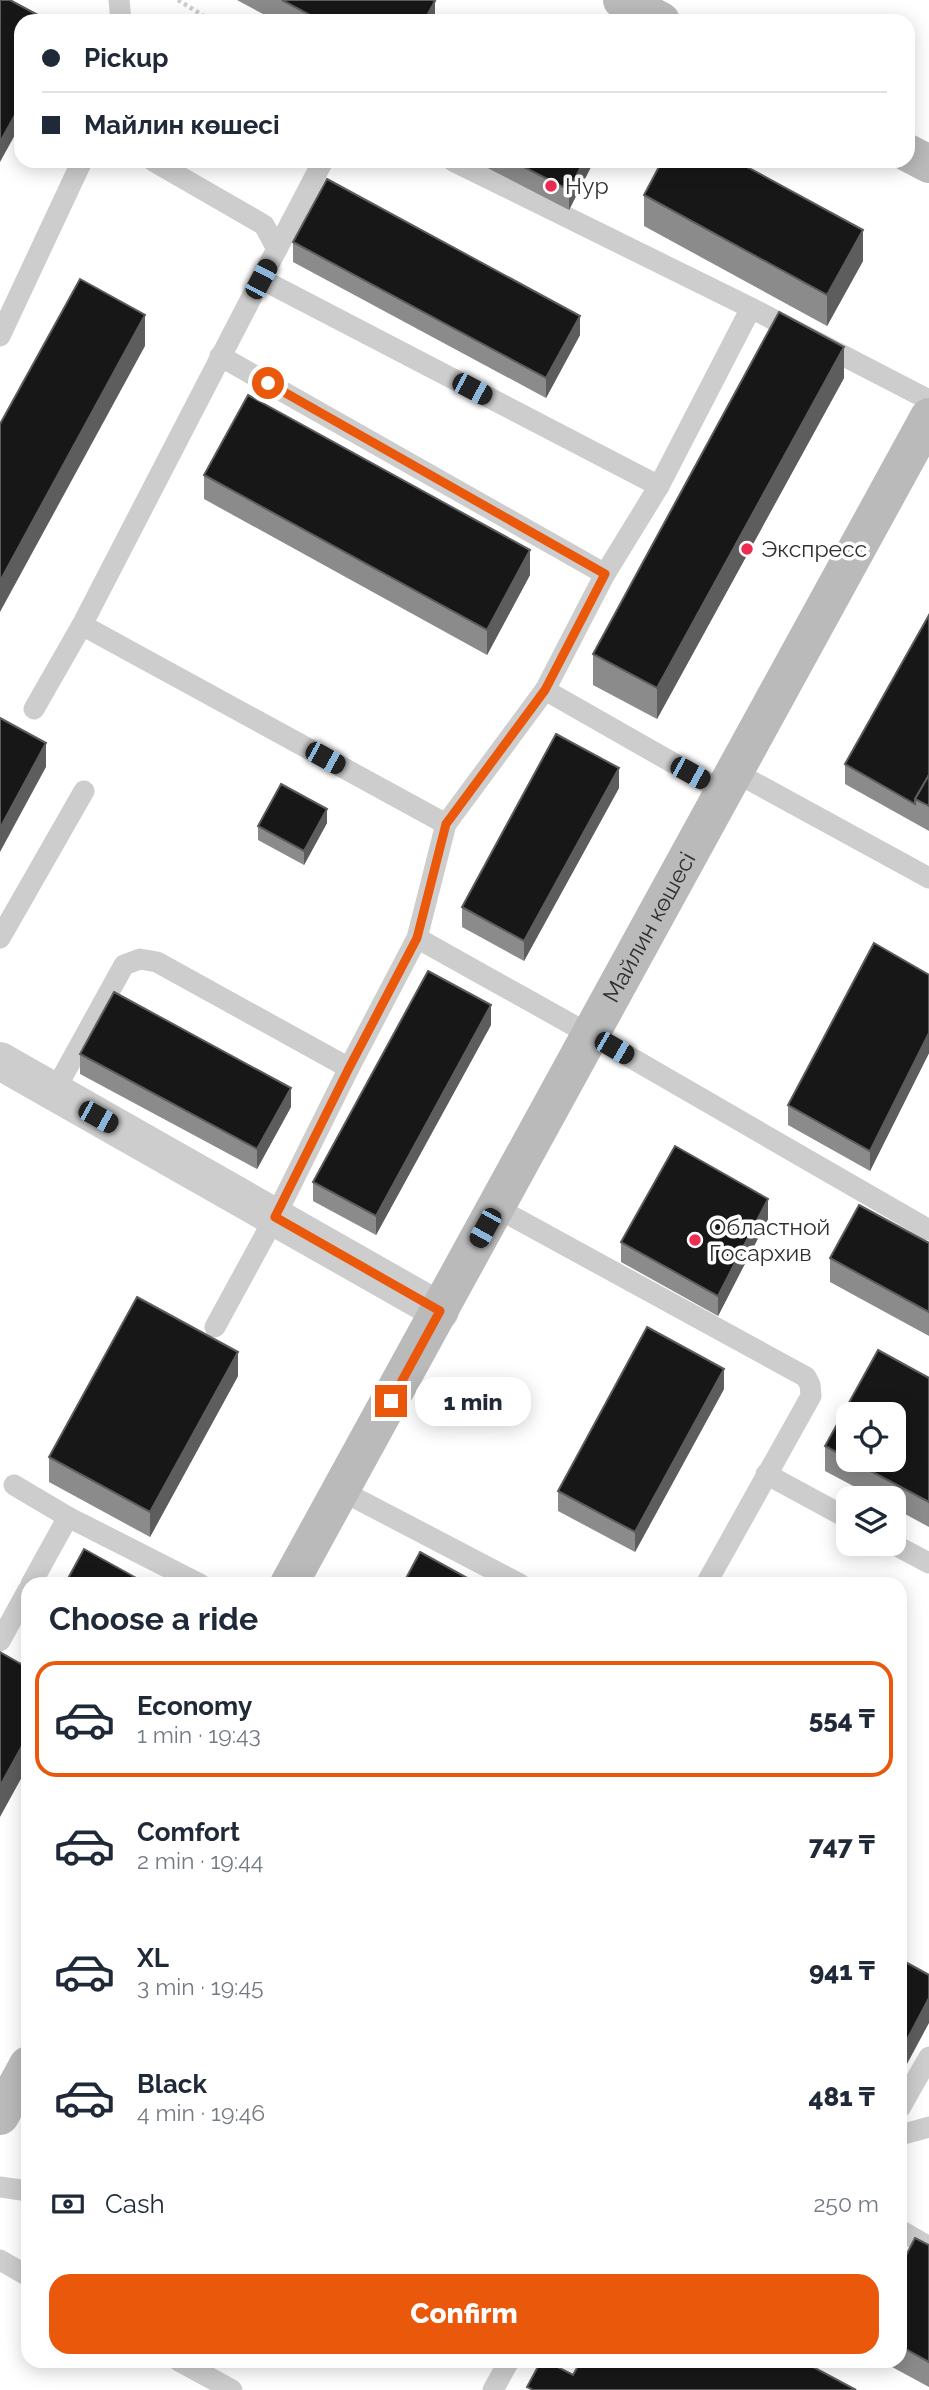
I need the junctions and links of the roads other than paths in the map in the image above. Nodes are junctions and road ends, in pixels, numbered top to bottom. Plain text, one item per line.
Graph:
1 (622, 0) edge
2 (648, 14) edge
3 (79, 168) edge
4 (165, 168) edge
5 (319, 168) edge
6 (467, 168) edge
7 (277, 249) junction
8 (261, 279) junction
9 (751, 308) junction
10 (0, 336) edge
11 (220, 356) junction
12 (927, 421) edge
13 (659, 486) junction
14 (605, 574) junction
15 (82, 625) junction
16 (545, 690) junction
17 (34, 709) dead end
18 (730, 782) junction
19 (83, 791) dead end
20 (446, 824) junction
21 (929, 878) edge
22 (0, 938) edge
23 (417, 938) junction
24 (590, 1036) junction
25 (349, 1068) junction
26 (4, 1072) edge
27 (54, 1092) junction
28 (497, 1208) junction
29 (275, 1217) junction
30 (929, 1230) edge
31 (440, 1311) junction
32 (215, 1327) dead end
33 (766, 1474) junction
34 (14, 1486) dead end
35 (342, 1491) junction
36 (836, 1512) edge
37 (68, 1517) junction
38 (906, 1551) edge
39 (929, 1563) edge
40 (36, 1577) edge
41 (186, 1577) edge
42 (293, 1577) edge
43 (507, 1577) edge
44 (710, 1577) edge
45 (21, 1603) edge
46 (0, 1641) edge
47 (929, 2057) edge
48 (21, 2078) edge
49 (907, 2096) edge
50 (0, 2116) edge
51 (929, 2127) edge
52 (907, 2133) edge
53 (0, 2187) edge
54 (21, 2189) edge
55 (907, 2234) edge
56 (929, 2247) edge
57 (0, 2260) edge
58 (21, 2272) edge
59 (193, 2368) edge
60 (505, 2368) edge
61 (232, 2390) edge
62 (493, 2390) edge

1 - 2 main road
3 - 10 lane
4 - 7 lane
5 - 7 lane
6 - 9 lane
7 - 8 lane
8 - 11 lane
8 - 13 lane
9 - 12 lane
9 - 13 lane
11 - 14 lane
11 - 15 lane
12 - 18 main road, Майлин көшесі
13 - 14 lane
14 - 16 lane
15 - 17 lane
15 - 20 lane
16 - 18 lane
16 - 20 lane
18 - 21 lane
18 - 24 main road, Майлин көшесі
19 - 22 lane
20 - 23 lane
23 - 24 lane
23 - 25 lane
24 - 28 main road, Майлин көшесі
24 - 30 lane
25 - 27 lane
25 - 29 lane
26 - 27 street
27 - 29 street
28 - 31 main road, Майлин көшесі
28 - 33 lane
29 - 31 street
29 - 32 lane
31 - 35 main road, Майлин көшесі
33 - 36 lane
33 - 44 lane
34 - 37 lane
35 - 42 main road, Майлин көшесі
35 - 43 lane
37 - 40 lane
37 - 41 lane
38 - 39 lane
45 - 46 lane
47 - 49 lane
48 - 50 main road
51 - 52 lane
53 - 54 lane
55 - 56 lane
57 - 58 lane
59 - 61 lane
60 - 62 lane

